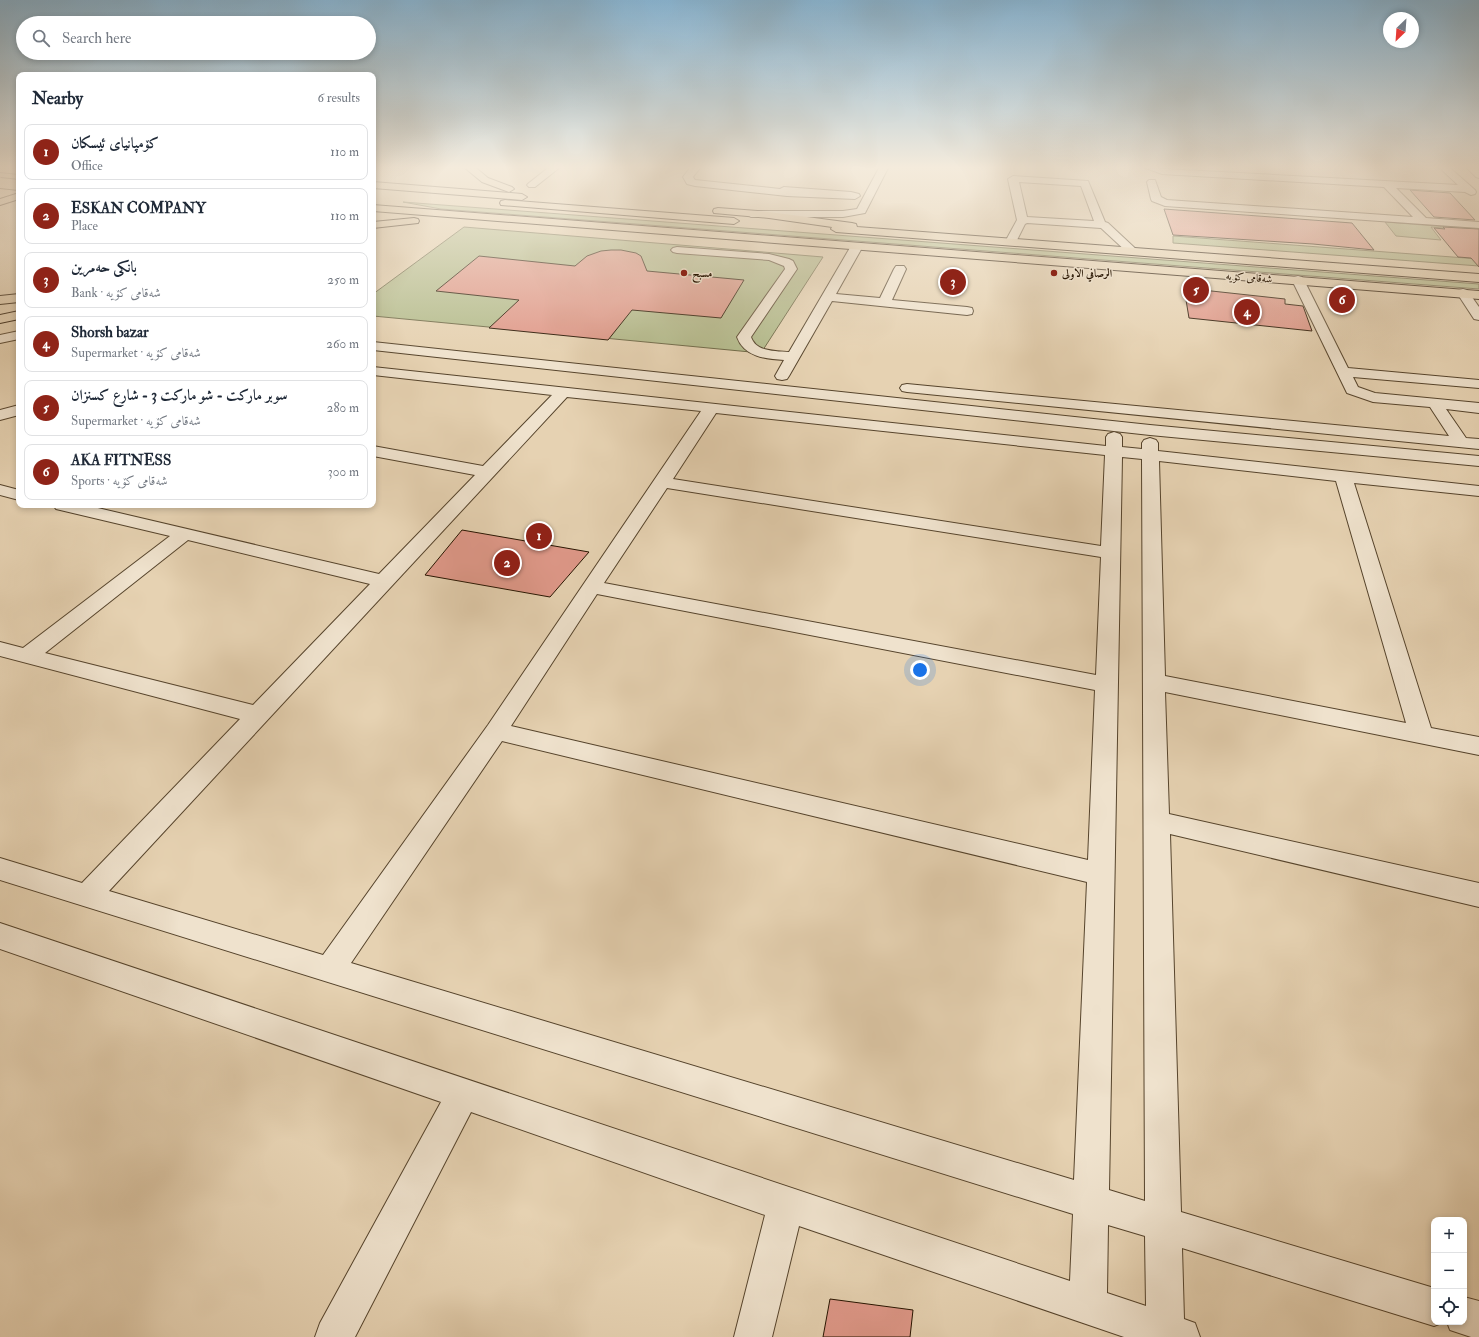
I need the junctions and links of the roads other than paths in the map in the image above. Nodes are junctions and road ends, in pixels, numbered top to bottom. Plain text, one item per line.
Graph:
1 (656, 230) edge
2 (859, 230) edge
3 (889, 230) edge
4 (1018, 230) edge
5 (1111, 230) edge
6 (945, 237) junction
7 (1011, 242) junction
8 (857, 246) junction
9 (678, 250) dead end
10 (1132, 251) junction
11 (900, 269) dead end
12 (1479, 278) edge
13 (1298, 280) junction
14 (1463, 293) junction
15 (1479, 295) edge
16 (828, 297) junction
17 (16, 298) edge
18 (0, 300) edge
19 (885, 302) junction
20 (967, 311) dead end
21 (16, 316) edge
22 (1479, 316) edge
23 (0, 319) edge
24 (16, 336) edge
25 (0, 339) edge
26 (376, 346) edge
27 (793, 357) junction
28 (641, 361) dead end
29 (376, 371) edge
30 (1343, 372) junction
31 (782, 376) junction
32 (798, 378) dead end
33 (1479, 384) edge
34 (892, 387) dead end
35 (563, 392) junction
36 (1435, 404) junction
37 (711, 408) junction
38 (1479, 408) edge
39 (16, 411) edge
40 (0, 415) edge
41 (1114, 426) junction
42 (1150, 430) junction
43 (1461, 442) junction
44 (1479, 444) edge
45 (376, 452) edge
46 (1114, 452) junction
47 (1151, 456) junction
48 (1479, 461) edge
49 (487, 472) junction
50 (1344, 477) junction
51 (662, 482) junction
52 (0, 490) edge
53 (1479, 491) edge
54 (16, 494) edge
55 (83, 508) edge
56 (185, 534) junction
57 (1111, 553) junction
58 (384, 582) junction
59 (592, 586) junction
60 (0, 649) edge
61 (27, 656) junction
62 (1154, 682) junction
63 (1107, 686) junction
64 (258, 714) junction
65 (496, 731) junction
66 (1421, 734) junction
67 (1479, 746) edge
68 (1157, 822) junction
69 (0, 869) edge
70 (1101, 874) junction
71 (1479, 895) edge
72 (87, 896) junction
73 (0, 936) edge
74 (329, 970) junction
75 (463, 1094) junction
76 (1091, 1202) junction
77 (786, 1204) junction
78 (1164, 1224) junction
79 (1088, 1306) junction
80 (1431, 1306) edge
81 (1467, 1317) edge
82 (1479, 1320) edge
83 (1173, 1334) edge
84 (334, 1337) edge
85 (753, 1337) edge

1 - 8 highway, شەقامی کۆیە
2 - 6 highway, شەقامی کۆیە
3 - 6 highway
4 - 7 street
5 - 10 street
6 - 7 highway, شەقامی کۆیە
7 - 10 highway, شەقامی کۆیە
8 - 13 highway, شەقامی کۆیە
8 - 16 street
9 - 27 street
10 - 12 highway, شەقامی کۆیە
11 - 19 street
13 - 14 highway, شەقامی کۆیە
13 - 30 street
14 - 15 highway, شەقامی کۆیە
14 - 22 street
16 - 19 street
16 - 27 street
17 - 18 highway
19 - 20 street
21 - 23 highway
24 - 25 street
26 - 41 street
27 - 31 street
28 - 31 street
29 - 35 street
30 - 33 street
30 - 36 street
31 - 32 street
34 - 43 street
35 - 37 street
35 - 49 street
36 - 38 street
36 - 43 street
37 - 46 street
37 - 51 street
39 - 40 street
41 - 42 street
41 - 46 street
42 - 47 street
42 - 48 street
43 - 44 street
45 - 49 street
46 - 47 street
46 - 57 street
47 - 50 street
47 - 62 street
49 - 58 street
50 - 53 street
50 - 66 street
51 - 57 street
51 - 59 street
52 - 54 street
55 - 56 street
56 - 58 street
56 - 61 street
57 - 63 street
58 - 64 street
59 - 63 street
59 - 65 street
60 - 61 street
61 - 64 street
62 - 66 street
62 - 68 street
63 - 70 street
64 - 72 street
65 - 70 street
65 - 74 street
66 - 67 street
68 - 71 street
68 - 78 street
69 - 72 street
70 - 76 street
72 - 74 street
73 - 75 street
74 - 76 street
75 - 77 street
75 - 84 street
76 - 78 street
76 - 79 street
77 - 79 street
77 - 85 street
78 - 80 street
78 - 83 street
79 - 83 street
81 - 82 street

